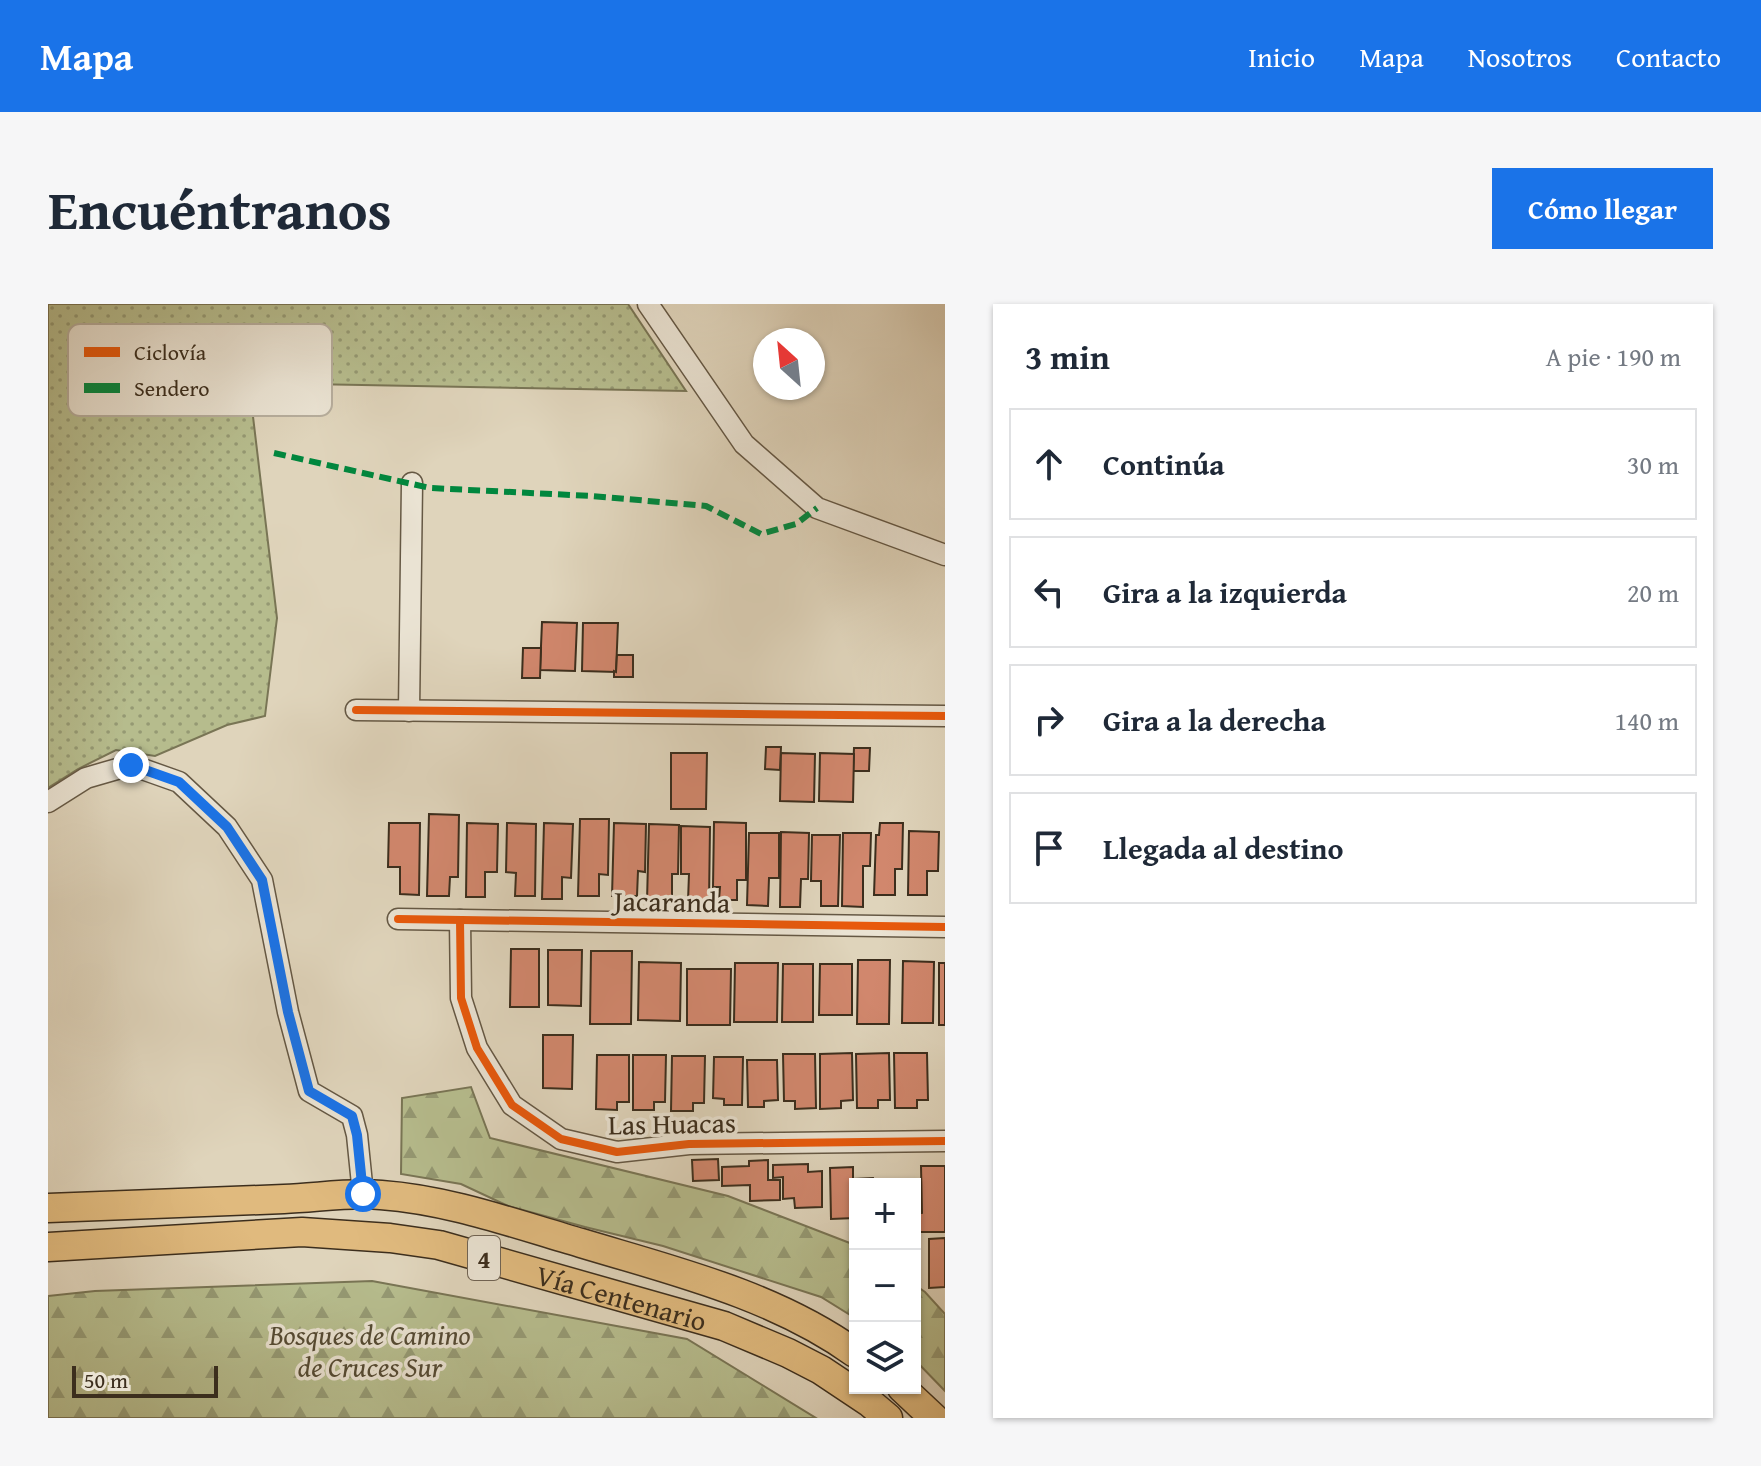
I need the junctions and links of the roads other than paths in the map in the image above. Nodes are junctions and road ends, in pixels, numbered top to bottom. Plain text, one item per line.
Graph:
1 (648, 304) edge
2 (412, 483) dead end
3 (945, 555) edge
4 (356, 710) dead end
5 (409, 711) junction
6 (945, 716) edge
7 (48, 802) edge
8 (398, 919) dead end
9 (460, 920) junction
10 (945, 927) edge
11 (945, 1141) edge
12 (363, 1194) junction
13 (48, 1208) edge
14 (48, 1247) edge
15 (849, 1349) edge
16 (908, 1394) edge
17 (888, 1418) edge
18 (934, 1418) edge

1 - 3 street
2 - 5 street
4 - 5 street
5 - 6 street
7 - 12 street
8 - 9 street, Jacaranda
9 - 10 street, Jacaranda
9 - 11 street, Las Huacas
12 - 13 highway, Vía Centenario / 4
12 - 15 highway, Vía Centenario / 4
14 - 17 highway, Vía Centenario / 4
16 - 18 highway

